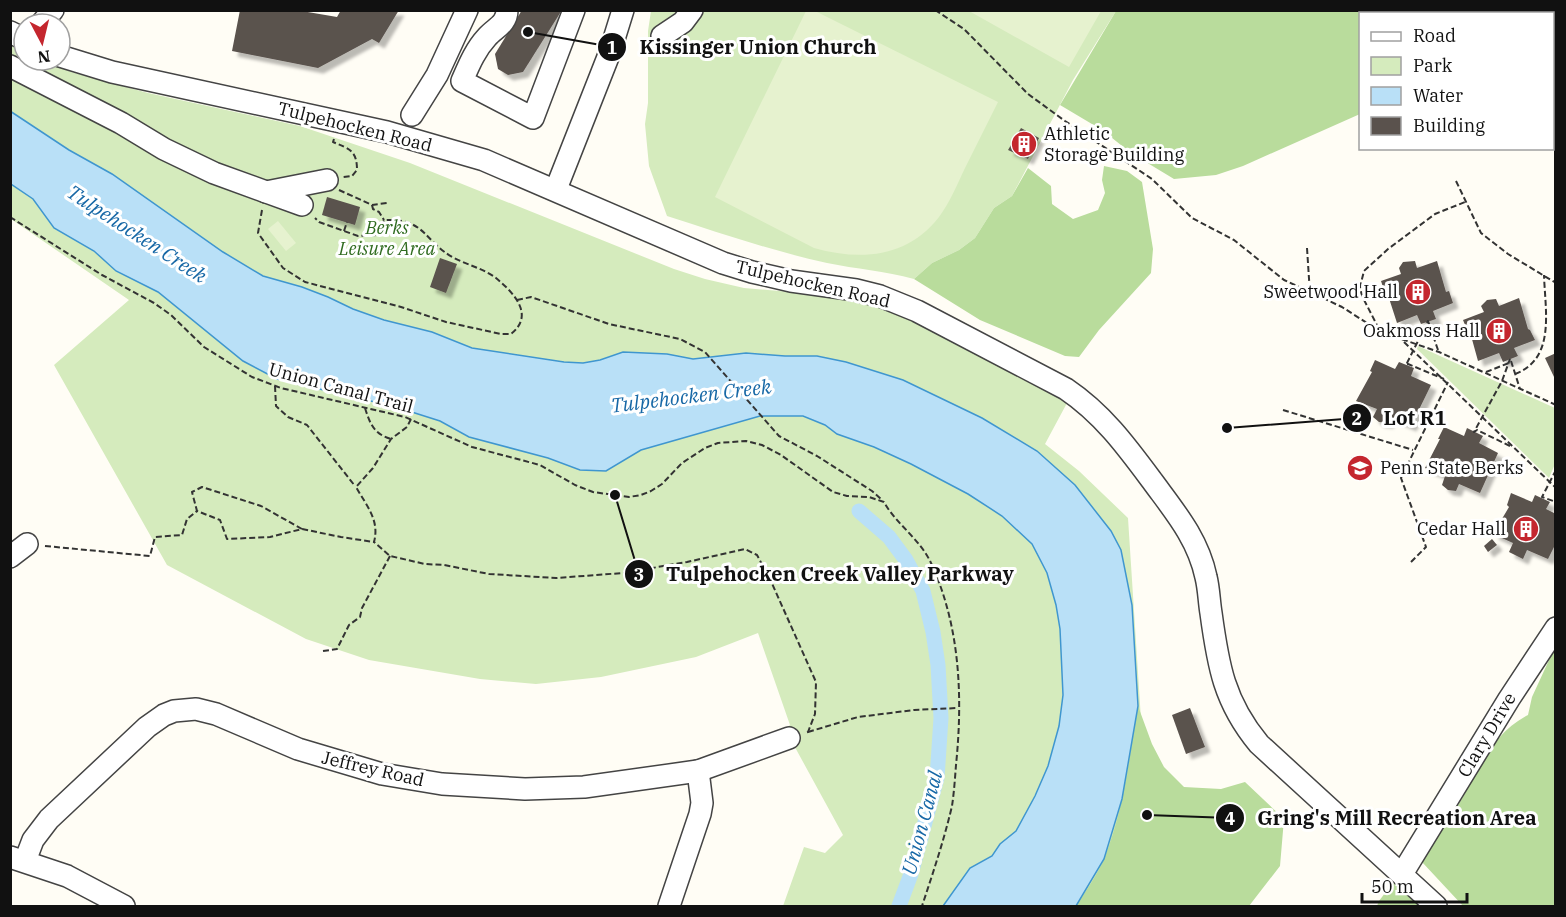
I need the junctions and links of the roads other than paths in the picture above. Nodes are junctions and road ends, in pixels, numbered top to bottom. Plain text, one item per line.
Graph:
1 (467, 10) edge
2 (507, 10) edge
3 (574, 10) edge
4 (623, 10) edge
5 (692, 10) edge
6 (662, 36) dead end
7 (72, 60) edge
8 (10, 66) edge
9 (412, 115) dead end
10 (327, 180) road end
11 (552, 188) junction
12 (265, 192) junction
13 (302, 205) road end
14 (1556, 628) edge
15 (798, 735) road end
16 (698, 771) junction
17 (18, 859) edge
18 (1402, 874) junction
19 (124, 906) edge
20 (669, 906) edge
21 (1436, 906) edge

1 - 9 street
2 - 3 street
4 - 11 street
5 - 6 street
7 - 11 street, Tulpehocken Road
8 - 12 street
10 - 12 street
11 - 18 street, Tulpehocken Road
12 - 13 street
14 - 18 street, Clary Drive
15 - 16 street, Jeffrey Road
16 - 17 street, Jeffrey Road
16 - 20 street
17 - 19 street
18 - 21 street, Tulpehocken Road

